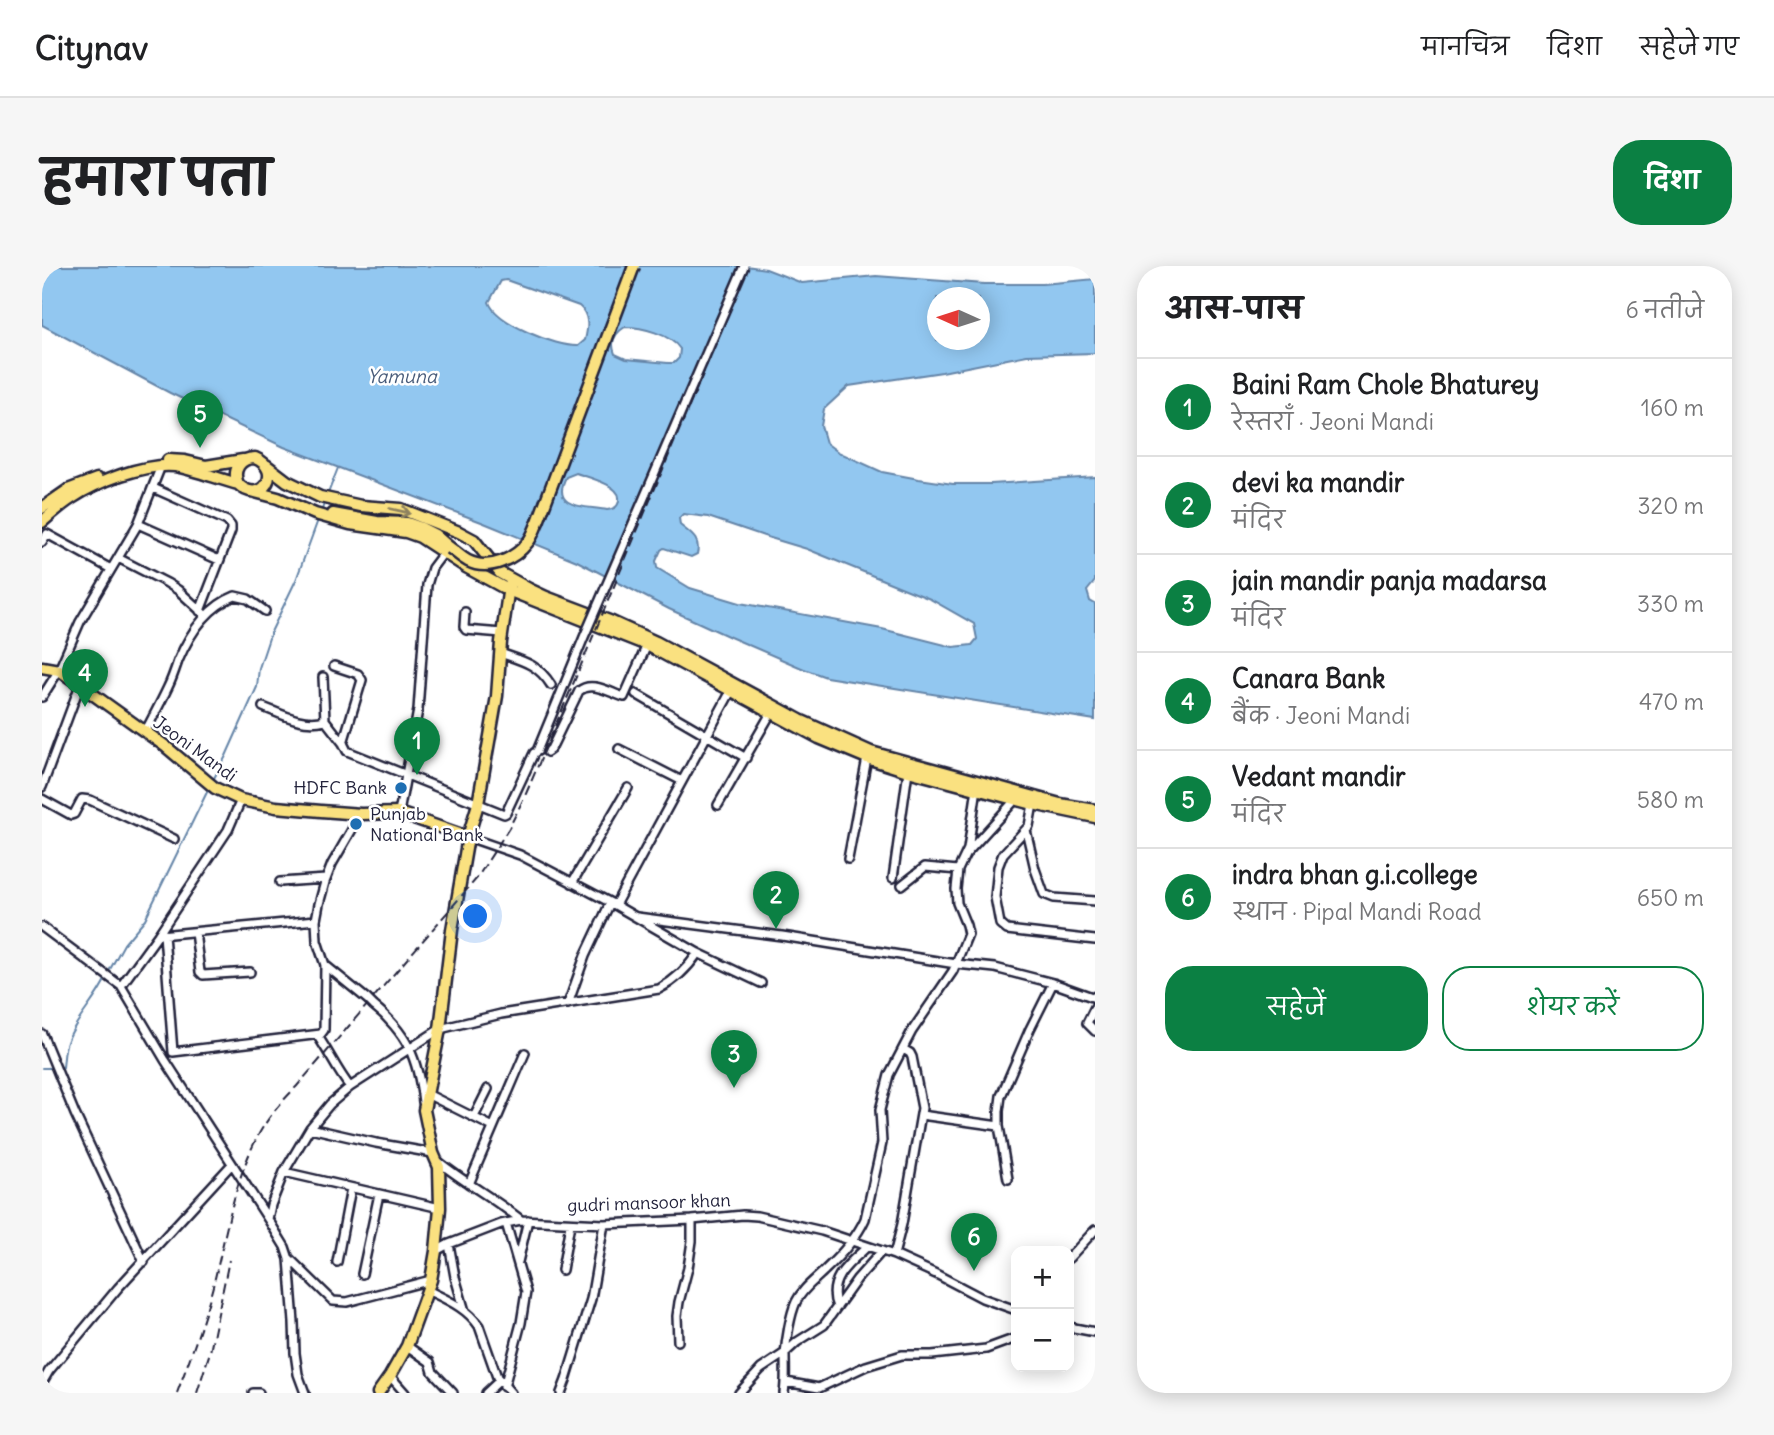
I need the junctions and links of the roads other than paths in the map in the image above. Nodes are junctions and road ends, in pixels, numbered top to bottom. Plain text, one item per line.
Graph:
1 (634, 266) edge
2 (744, 266) edge
3 (244, 460) junction
4 (266, 465) junction
5 (162, 466) junction
6 (238, 484) junction
7 (153, 488) junction
8 (255, 492) junction
9 (317, 505) junction
10 (42, 508) edge
11 (330, 510) junction
12 (42, 522) edge
13 (138, 524) junction
14 (44, 533) edge
15 (42, 542) edge
16 (447, 550) junction
17 (118, 558) junction
18 (219, 560) junction
19 (111, 569) junction
20 (511, 579) junction
21 (508, 590) junction
22 (265, 611) dead end
23 (465, 612) dead end
24 (203, 613) junction
25 (502, 633) junction
26 (647, 645) junction
27 (500, 653) junction
28 (334, 666) dead end
29 (42, 667) edge
30 (59, 670) junction
31 (323, 677) dead end
32 (80, 685) junction
33 (551, 685) dead end
34 (731, 691) junction
35 (636, 694) dead end
36 (42, 697) edge
37 (263, 707) dead end
38 (771, 713) junction
39 (326, 720) junction
40 (145, 732) junction
41 (707, 735) junction
42 (343, 743) junction
43 (619, 749) dead end
44 (541, 751) junction
45 (746, 758) junction
46 (867, 758) junction
47 (908, 771) junction
48 (406, 775) junction
49 (682, 781) junction
50 (42, 787) edge
51 (628, 788) dead end
52 (977, 788) junction
53 (42, 799) edge
54 (1016, 799) junction
55 (241, 800) junction
56 (478, 804) junction
57 (1033, 804) junction
58 (718, 806) dead end
59 (1095, 810) edge
60 (399, 813) junction
61 (361, 814) junction
62 (1095, 817) edge
63 (1026, 830) junction
64 (468, 837) junction
65 (174, 839) dead end
66 (967, 854) junction
67 (848, 859) dead end
68 (958, 870) junction
69 (893, 878) dead end
70 (326, 879) junction
71 (280, 882) dead end
72 (572, 883) junction
73 (902, 886) dead end
74 (1095, 901) edge
75 (613, 904) junction
76 (637, 916) junction
77 (316, 920) junction
78 (42, 927) edge
79 (195, 932) junction
80 (161, 935) junction
81 (1095, 940) edge
82 (698, 953) junction
83 (956, 964) junction
84 (325, 965) junction
85 (250, 972) dead end
86 (761, 983) dead end
87 (1053, 983) junction
88 (121, 986) junction
89 (1095, 998) edge
90 (568, 1004) junction
91 (1095, 1007) edge
92 (440, 1029) junction
93 (1095, 1031) edge
94 (42, 1034) edge
95 (317, 1035) junction
96 (409, 1048) junction
97 (902, 1049) junction
98 (173, 1052) junction
99 (525, 1053) dead end
100 (165, 1060) junction
101 (350, 1087) junction
102 (488, 1089) dead end
103 (427, 1094) junction
104 (424, 1110) junction
105 (921, 1115) junction
106 (474, 1117) junction
107 (999, 1126) junction
108 (493, 1127) junction
109 (310, 1128) junction
110 (435, 1156) junction
111 (232, 1164) junction
112 (284, 1172) junction
113 (1008, 1179) dead end
114 (469, 1184) junction
115 (351, 1188) junction
116 (379, 1194) junction
117 (440, 1208) junction
118 (268, 1219) junction
119 (525, 1220) junction
120 (692, 1220) junction
121 (506, 1223) junction
122 (570, 1224) junction
123 (604, 1224) junction
124 (1095, 1230) edge
125 (852, 1241) junction
126 (449, 1244) junction
127 (867, 1247) junction
128 (436, 1251) junction
129 (882, 1251) junction
130 (1074, 1253) edge
131 (894, 1255) junction
132 (289, 1259) junction
133 (144, 1262) junction
134 (337, 1262) dead end
135 (518, 1263) junction
136 (562, 1270) dead end
137 (362, 1274) dead end
138 (429, 1285) junction
139 (837, 1307) junction
140 (464, 1309) junction
141 (1013, 1309) edge
142 (1074, 1328) edge
143 (1095, 1332) edge
144 (1011, 1340) edge
145 (678, 1341) dead end
146 (407, 1346) junction
147 (785, 1353) junction
148 (390, 1376) junction
149 (786, 1381) junction
150 (42, 1383) edge
151 (502, 1383) junction
152 (253, 1393) edge
153 (260, 1393) edge
154 (305, 1393) edge
155 (378, 1393) edge
156 (405, 1393) edge
157 (453, 1393) edge
158 (486, 1393) edge
159 (511, 1393) edge
160 (561, 1393) edge
161 (739, 1393) edge
162 (784, 1393) edge

1 - 16 main road, bridge
2 - 44 street, bridge
3 - 4 main road
3 - 6 main road
3 - 10 main road
4 - 8 main road
4 - 9 main road
5 - 6 main road
5 - 7 street
5 - 12 main road
6 - 8 main road
7 - 13 street
7 - 18 street
8 - 9 main road
9 - 11 main road
9 - 11 main road
11 - 16 main road
11 - 16 main road
11 -> 20 main road
13 - 17 street
13 - 18 street
14 - 15 street
14 - 19 street
16 - 21 main road
16 - 48 street
17 - 19 street
17 - 24 street
18 - 24 street
19 - 30 street
20 - 21 main road
20 - 59 main road
21 - 25 main road
21 - 26 main road
22 - 24 street
23 - 25 street
24 - 40 street
25 - 27 main road
26 - 34 main road
26 - 44 street
27 - 33 street
27 - 56 main road
28 - 42 street
29 - 30 main road, Jeoni Mandi
30 - 32 main road, Jeoni Mandi
30 - 36 street
31 - 39 street
32 - 40 main road, Jeoni Mandi
32 - 50 street
34 - 38 main road
34 - 41 street
35 - 41 street
37 - 39 street
38 - 45 street
38 - 46 main road
39 - 42 street
40 - 55 main road, Jeoni Mandi
41 - 45 street
41 - 49 street
42 - 48 street
43 - 49 street
44 - 56 street
45 - 58 street
46 - 47 main road
46 - 67 street
47 - 52 main road
47 - 69 street
48 - 56 street
48 - 60 street
49 - 75 street
51 - 72 street
52 - 54 main road
52 - 66 street
53 - 65 street
54 - 57 main road
54 - 66 street
55 - 61 main road, Jeoni Mandi
55 - 80 street
56 - 64 main road
57 - 62 main road
57 - 63 street
60 - 61 main road, Jeoni Mandi
60 - 64 main road, Jeoni Mandi
61 - 70 street
63 - 74 street
63 - 81 street
64 - 72 street
64 - 92 main road
66 - 68 street
68 - 73 street
68 - 83 street
70 - 71 street
70 - 77 street
72 - 75 street
75 - 76 street
75 - 90 street
76 - 82 street
76 - 83 street
77 - 79 street
77 - 84 street
78 - 88 street
79 - 80 street
79 - 85 street
80 - 88 street
80 - 98 street
82 - 86 street
82 - 90 street
83 - 87 street
83 - 97 street
84 - 95 street
84 - 96 street, bridge
87 - 89 street
87 - 107 street
88 - 100 street
90 - 92 street
91 - 93 street
92 - 96 street
92 - 103 main road
94 - 133 street
95 - 98 street
95 - 101 street
96 - 101 street
96 - 104 street
97 - 105 street
97 - 125 street
98 - 100 street
99 - 108 street
100 - 111 street
101 - 109 street
102 - 106 street
103 - 104 main road
103 - 106 street
104 - 110 main road
105 - 107 street
105 - 131 street
106 - 108 street
107 - 113 street
108 - 114 street
109 - 110 street
109 - 112 street
110 - 114 street
110 - 117 main road
111 - 118 street
111 - 133 street
112 - 115 street
112 - 118 street
114 - 119 street
115 - 116 street
115 - 134 street
116 - 117 street
116 - 137 street
117 - 128 main road
118 - 132 street
119 - 121 street, gudri mansoor khan
119 - 122 street, gudri mansoor khan
119 - 135 street
120 - 123 street, gudri mansoor khan
120 - 125 street, gudri mansoor khan
120 - 145 street
121 - 126 street, gudri mansoor khan
121 - 135 street
122 - 123 street, gudri mansoor khan
122 - 136 street
123 - 160 street
124 - 130 street
125 - 127 street, gudri mansoor khan
125 - 147 street
126 - 128 street, gudri mansoor khan
126 - 140 street
127 - 129 street, gudri mansoor khan
127 - 139 street
128 - 138 main road
129 - 131 street, gudri mansoor khan
129 - 139 street
131 - 141 street, gudri mansoor khan
132 - 138 street
132 - 154 street
133 - 150 street
135 - 151 street
138 - 140 street
138 - 146 main road
139 - 147 street
140 - 151 street
142 - 143 street
144 - 149 street
146 - 148 main road
146 - 157 street
147 - 149 street
147 - 161 street
148 - 155 main road
148 - 156 street
149 - 162 street
151 - 158 street
151 - 159 street
152 - 153 street

